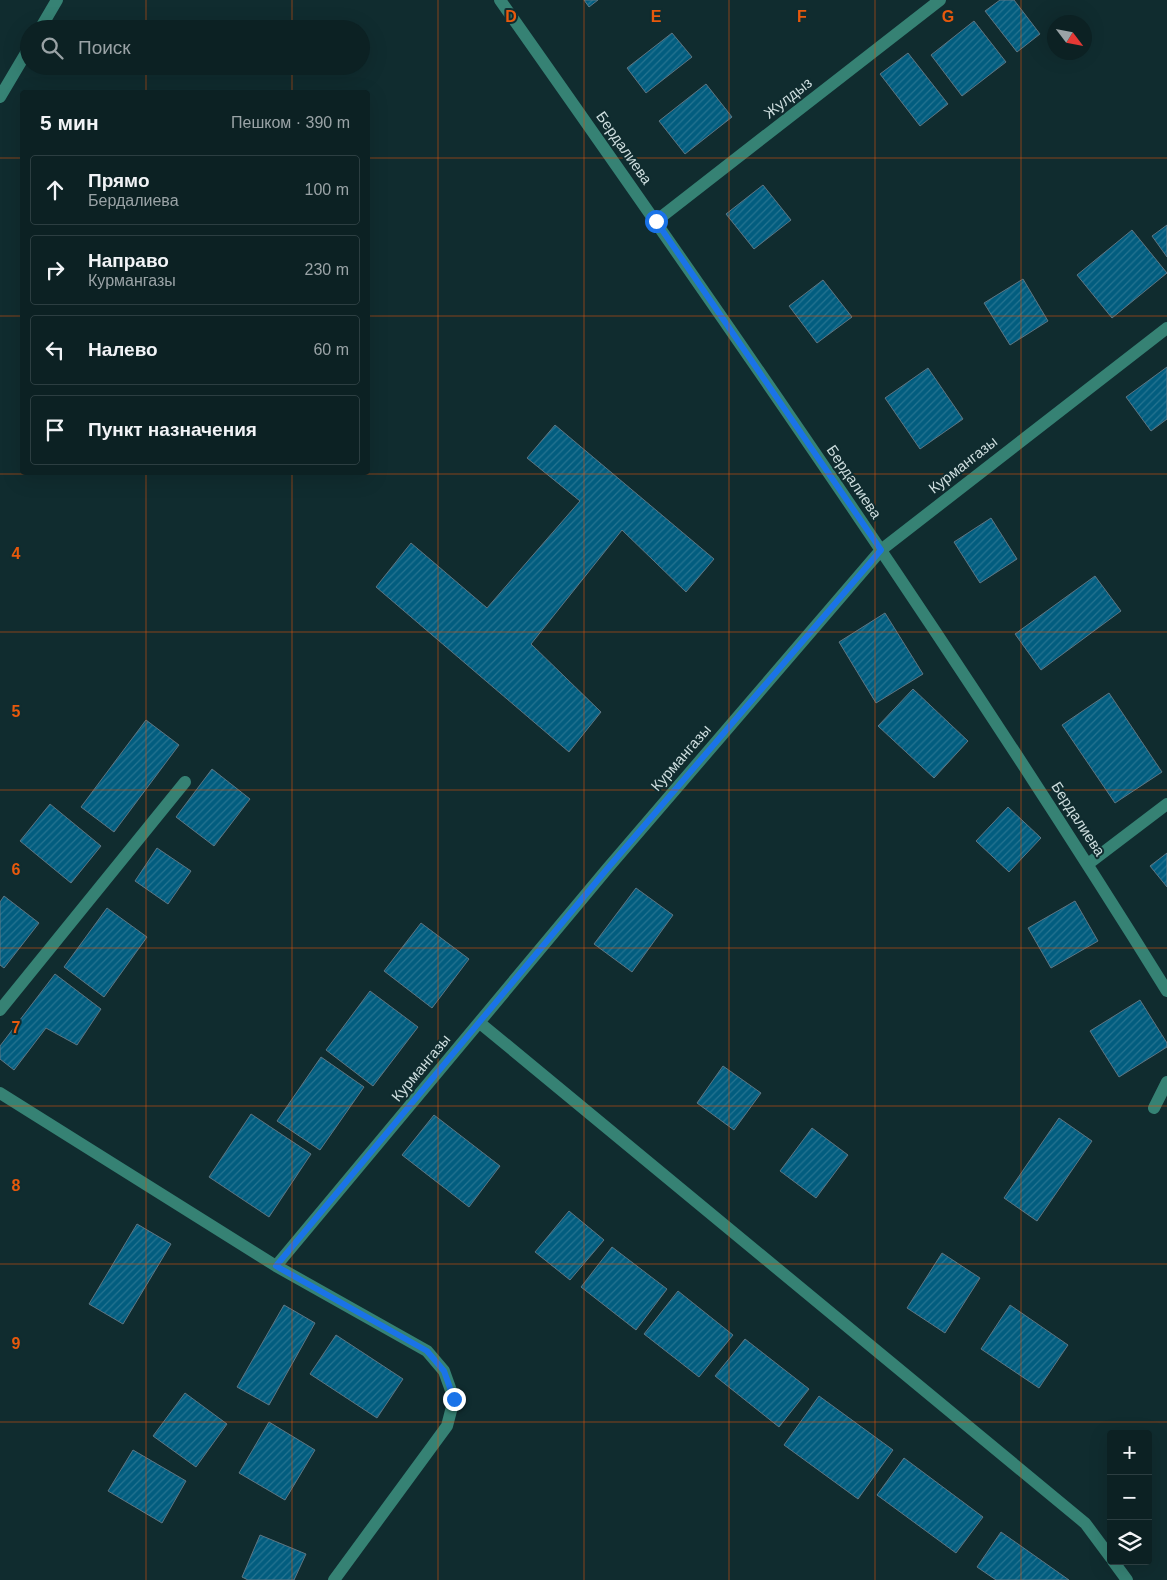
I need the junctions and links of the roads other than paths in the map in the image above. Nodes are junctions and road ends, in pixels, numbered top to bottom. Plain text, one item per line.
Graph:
1 (57, 0) edge
2 (500, 0) edge
3 (940, 0) edge
4 (45, 20) edge
5 (20, 63) edge
6 (0, 96) edge
7 (656, 221) junction
8 (1167, 328) edge
9 (881, 550) junction
10 (185, 782) dead end
11 (1167, 804) edge
12 (1088, 864) junction
13 (1167, 991) edge
14 (0, 1010) edge
15 (480, 1024) junction
16 (1167, 1082) edge
17 (0, 1094) edge
18 (1154, 1108) dead end
19 (276, 1266) junction
20 (1107, 1553) edge
21 (1116, 1565) edge
22 (334, 1580) edge
23 (1127, 1580) edge

1 - 4 street
2 - 7 street, Бердалиева
3 - 7 street, Жулдыз
5 - 6 street
7 - 9 street, Бердалиева
8 - 9 street, Курмангазы
9 - 12 street, Бердалиева
9 - 15 street, Курмангазы
10 - 14 street
11 - 12 street
12 - 13 street, Бердалиева
15 - 19 street, Курмангазы
15 - 20 street
16 - 18 street
17 - 19 street
19 - 22 street
21 - 23 street

